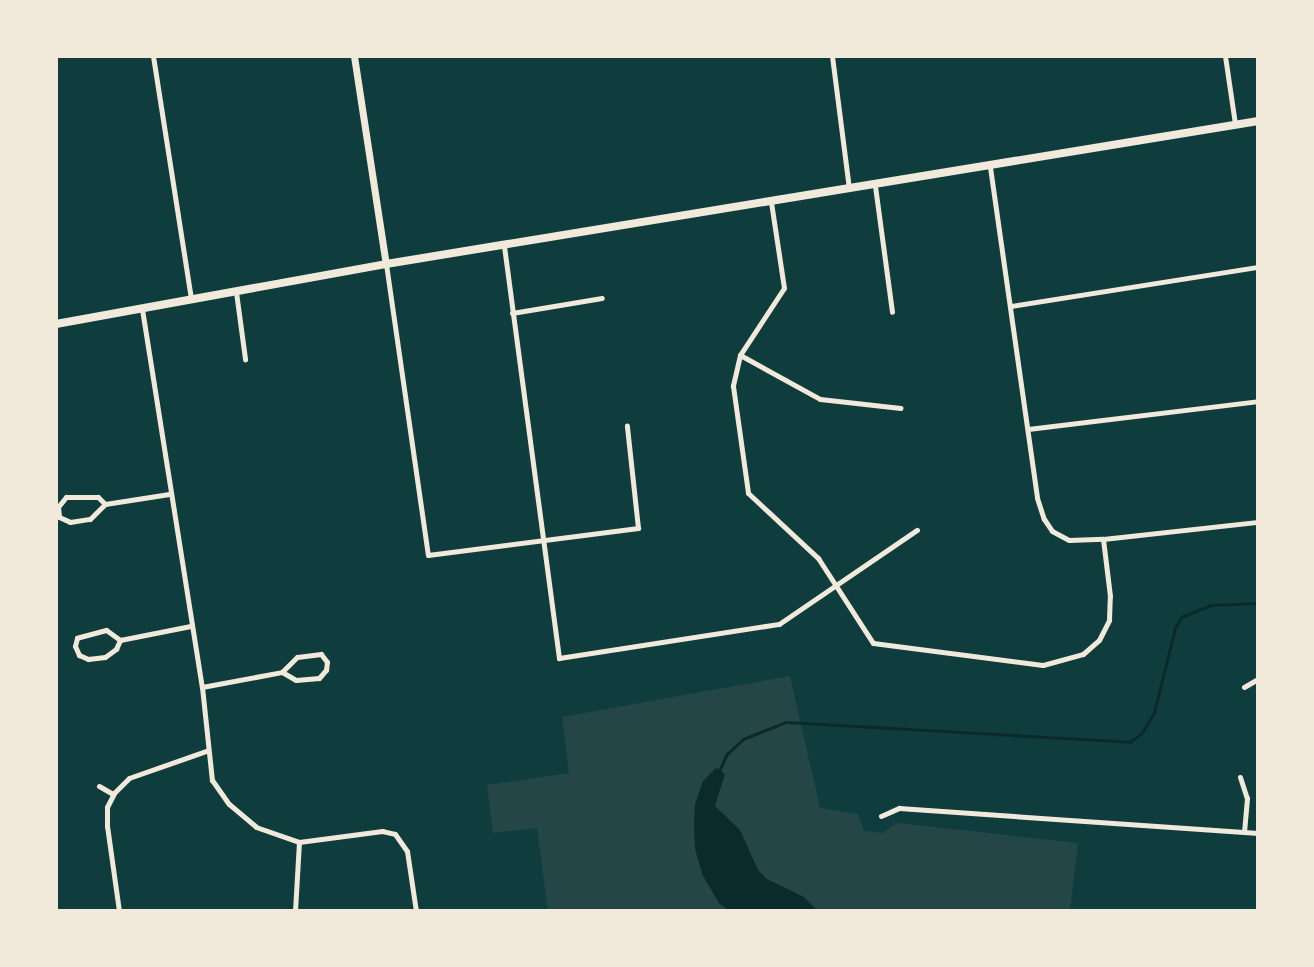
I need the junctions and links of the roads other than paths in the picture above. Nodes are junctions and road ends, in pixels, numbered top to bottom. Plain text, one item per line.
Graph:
1 (153, 56) edge
2 (354, 56) edge
3 (832, 56) edge
4 (1225, 56) edge
5 (1258, 121) edge
6 (1235, 124) junction
7 (990, 167) junction
8 (875, 186) junction
9 (849, 190) junction
10 (771, 202) junction
11 (504, 246) junction
12 (386, 264) junction
13 (1258, 267) edge
14 (236, 292) junction
15 (602, 298) dead end
16 (191, 300) junction
17 (1011, 306) junction
18 (142, 309) junction
19 (892, 312) dead end
20 (512, 313) junction
21 (56, 324) edge
22 (740, 355) junction
23 (245, 359) dead end
24 (1258, 401) edge
25 (900, 408) dead end
26 (627, 426) dead end
27 (1028, 429) junction
28 (169, 494) junction
29 (105, 504) junction
30 (1258, 522) edge
31 (917, 530) dead end
32 (543, 538) junction
33 (1103, 539) junction
34 (834, 583) junction
35 (191, 626) junction
36 (120, 640) junction
37 (282, 672) junction
38 (1258, 679) edge
39 (202, 687) junction
40 (1244, 687) dead end
41 (206, 751) junction
42 (1240, 777) dead end
43 (99, 786) dead end
44 (113, 794) junction
45 (881, 816) dead end
46 (1244, 832) junction
47 (1258, 833) edge
48 (299, 842) junction
49 (119, 911) edge
50 (295, 911) edge
51 (416, 911) edge

1 - 16 street
2 - 12 street
3 - 9 street
4 - 6 street
5 - 6 main road
6 - 7 main road
7 - 8 main road
7 - 17 street
8 - 9 main road
8 - 19 street
9 - 10 main road
10 - 11 main road
10 - 22 street
11 - 12 main road
11 - 20 street
12 - 14 main road
12 - 32 street
13 - 17 street
14 - 16 main road
14 - 23 street
15 - 20 street
16 - 18 main road
17 - 27 street
18 - 21 main road
18 - 28 street
20 - 32 street
22 - 25 street
22 - 34 street
24 - 27 street
26 - 32 street
27 - 33 street
28 - 29 street
28 - 35 street
29 - 29 street
30 - 33 street
31 - 34 street
32 - 34 street
33 - 34 street
35 - 36 street
35 - 39 street
36 - 36 street
37 - 37 street
37 - 39 street
38 - 40 street
39 - 41 street
41 - 44 street
41 - 48 street
42 - 46 street
43 - 44 street
44 - 49 street
45 - 46 street
46 - 47 street
48 - 50 street
48 - 51 street

